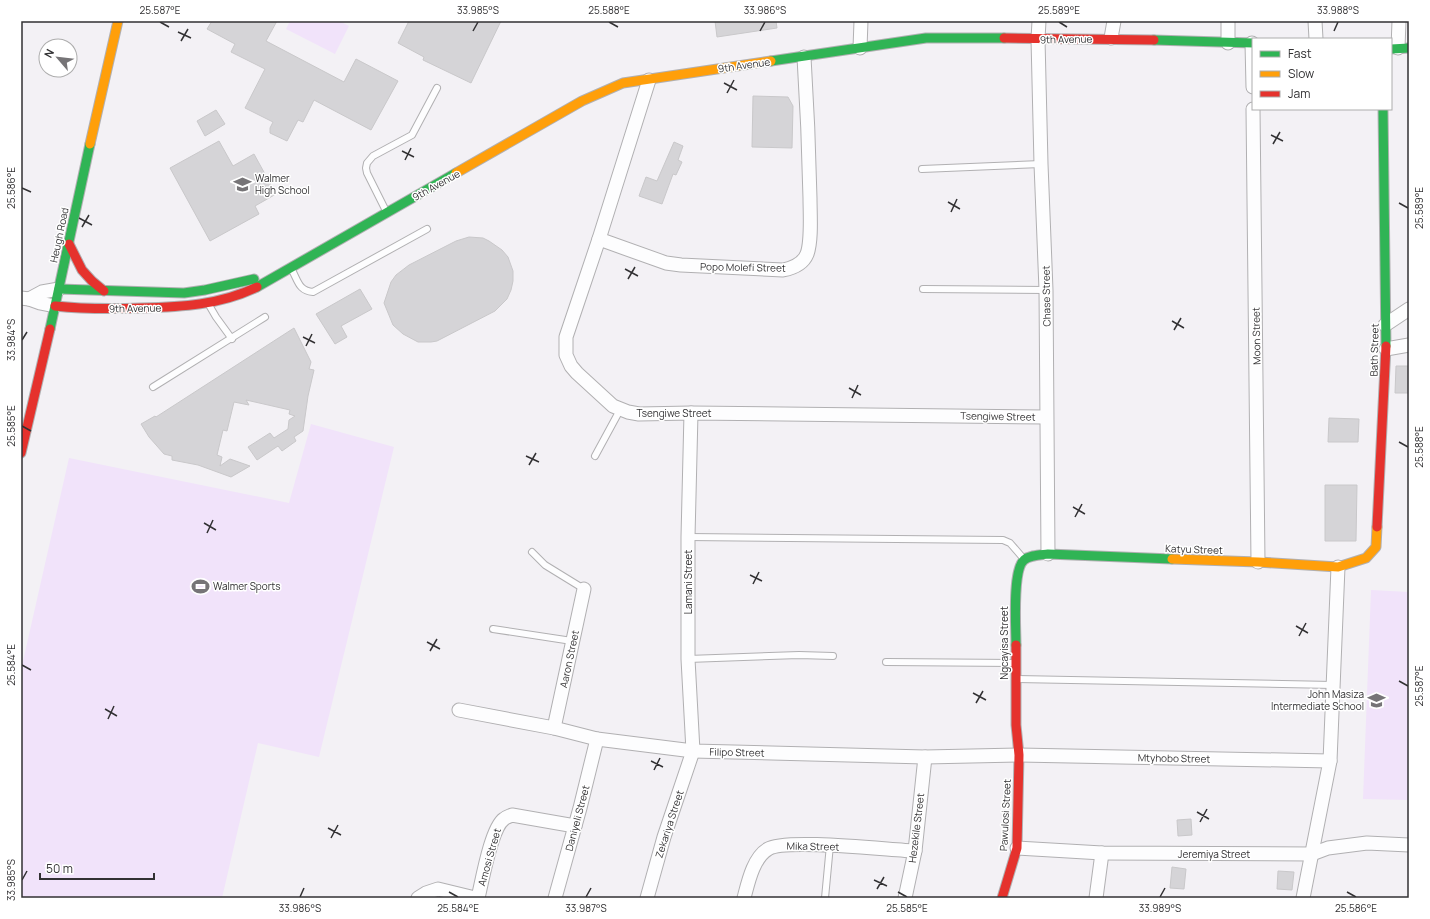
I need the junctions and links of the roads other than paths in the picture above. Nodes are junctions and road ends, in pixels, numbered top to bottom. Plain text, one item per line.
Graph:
1 (118, 21) edge
2 (861, 21) edge
3 (1039, 21) edge
4 (1114, 21) edge
5 (1228, 21) edge
6 (1315, 21) edge
7 (1400, 21) edge
8 (1111, 38) junction
9 (1316, 38) edge
10 (1038, 39) junction
11 (1228, 43) junction
12 (1252, 43) edge
13 (860, 48) junction
14 (1399, 48) edge
15 (804, 57) junction
16 (650, 80) junction
17 (437, 88) dead end
18 (1253, 110) edge
19 (1383, 110) edge
20 (1041, 164) junction
21 (922, 169) dead end
22 (387, 212) junction
23 (427, 229) dead end
24 (599, 239) junction
25 (69, 244) junction
26 (287, 270) junction
27 (59, 289) junction
28 (923, 289) dead end
29 (205, 290) junction
30 (1046, 290) junction
31 (104, 291) junction
32 (25, 298) edge
33 (208, 303) junction
34 (55, 306) junction
35 (1409, 309) edge
36 (265, 317) dead end
37 (1385, 325) junction
38 (232, 339) junction
39 (1409, 345) edge
40 (1386, 349) junction
41 (153, 387) dead end
42 (620, 410) junction
43 (691, 413) junction
44 (1046, 417) junction
45 (21, 453) edge
46 (595, 456) dead end
47 (688, 537) junction
48 (532, 552) dead end
49 (1048, 554) junction
50 (1024, 560) junction
51 (1258, 562) junction
52 (1338, 567) junction
53 (584, 590) joint
54 (493, 629) dead end
55 (572, 641) junction
56 (833, 656) dead end
57 (688, 659) junction
58 (886, 662) dead end
59 (1015, 663) junction
60 (1015, 679) junction
61 (1333, 685) junction
62 (459, 710) dead end
63 (554, 728) junction
64 (597, 739) junction
65 (694, 751) junction
66 (1019, 755) junction
67 (925, 757) junction
68 (1330, 761) junction
69 (574, 826) junction
70 (830, 845) junction
71 (1409, 845) edge
72 (1017, 848) junction
73 (915, 851) junction
74 (1102, 853) junction
75 (1312, 854) junction
76 (418, 898) edge
77 (477, 898) edge
78 (556, 898) edge
79 (647, 898) edge
80 (744, 898) edge
81 (825, 898) edge
82 (905, 898) edge
83 (1002, 898) edge
84 (1096, 898) edge
85 (1303, 898) edge

1 - 25 street, Heugh Road
2 - 13 street
3 - 10 street, Chase Street
4 - 8 street
5 - 11 street
6 - 9 street
7 - 14 street
8 - 10 street, 9th Avenue
8 - 11 street, 9th Avenue
10 - 13 street, 9th Avenue
10 - 20 street, Chase Street
11 - 12 street, 9th Avenue
13 - 15 street, 9th Avenue
15 - 16 street, 9th Avenue
15 - 24 street, Popo Molefi Street
16 - 22 street, 9th Avenue
16 - 24 street, Tsengiwe Street
17 - 22 lane
18 - 51 street, Moon Street
19 - 37 street, Bath Street
20 - 21 lane
20 - 30 street, Chase Street
22 - 26 street, 9th Avenue
23 - 26 lane
24 - 42 street, Tsengiwe Street
25 - 27 street, Heugh Road
25 - 31 street
26 - 29 street, 9th Avenue
26 - 33 street, 9th Avenue
27 - 31 street, 9th Avenue
27 - 32 street, 9th Avenue
27 - 34 street, Heugh Road
28 - 30 lane
29 - 31 street, 9th Avenue
29 - 33 lane
30 - 44 street, Chase Street
32 - 34 street, 9th Avenue
33 - 34 street, 9th Avenue
33 - 38 lane
34 - 45 street, Heugh Road
35 - 37 street
36 - 38 lane
37 - 40 street, Bath Street
38 - 41 lane
39 - 40 street
40 - 52 street, Bath Street
42 - 43 street, Tsengiwe Street
42 - 46 lane
43 - 44 street, Tsengiwe Street
43 - 47 street, Lamani Street
44 - 49 street, Chase Street
47 - 50 lane
47 - 57 street, Lamani Street
48 - 53 lane
49 - 50 street
49 - 51 street, Katyu Street
50 - 59 street, Ngcayisa Street
51 - 52 street, Katyu Street
52 - 61 street
53 - 55 street, Aaron Street
54 - 55 lane
55 - 63 street, Aaron Street
56 - 57 lane
57 - 65 street, Lamani Street
58 - 59 lane
59 - 60 street, Ngcayisa Street
60 - 61 lane
60 - 66 street, Ngcayisa Street
61 - 68 street
62 - 63 street, Filipo Street
63 - 64 street, Filipo Street
64 - 65 street, Filipo Street
64 - 69 street, Daniyeli Street
65 - 67 street, Filipo Street
65 - 79 street, Zekariya Street
66 - 67 street, Filipo Street
66 - 68 street, Mtyhobo Street
66 - 72 street, Pawulosi Street
67 - 73 street, Hezekile Street
68 - 75 street
69 - 77 street, Amosi Street
69 - 78 street, Daniyeli Street
70 - 73 street, Mika Street
70 - 80 street, Mika Street
70 - 81 lane
71 - 75 street, Jeremiya Street
72 - 74 street, Jeremiya Street
72 - 83 street, Pawulosi Street
73 - 82 street, Hezekile Street
74 - 75 street, Jeremiya Street
74 - 84 street
75 - 85 street
76 - 77 street

